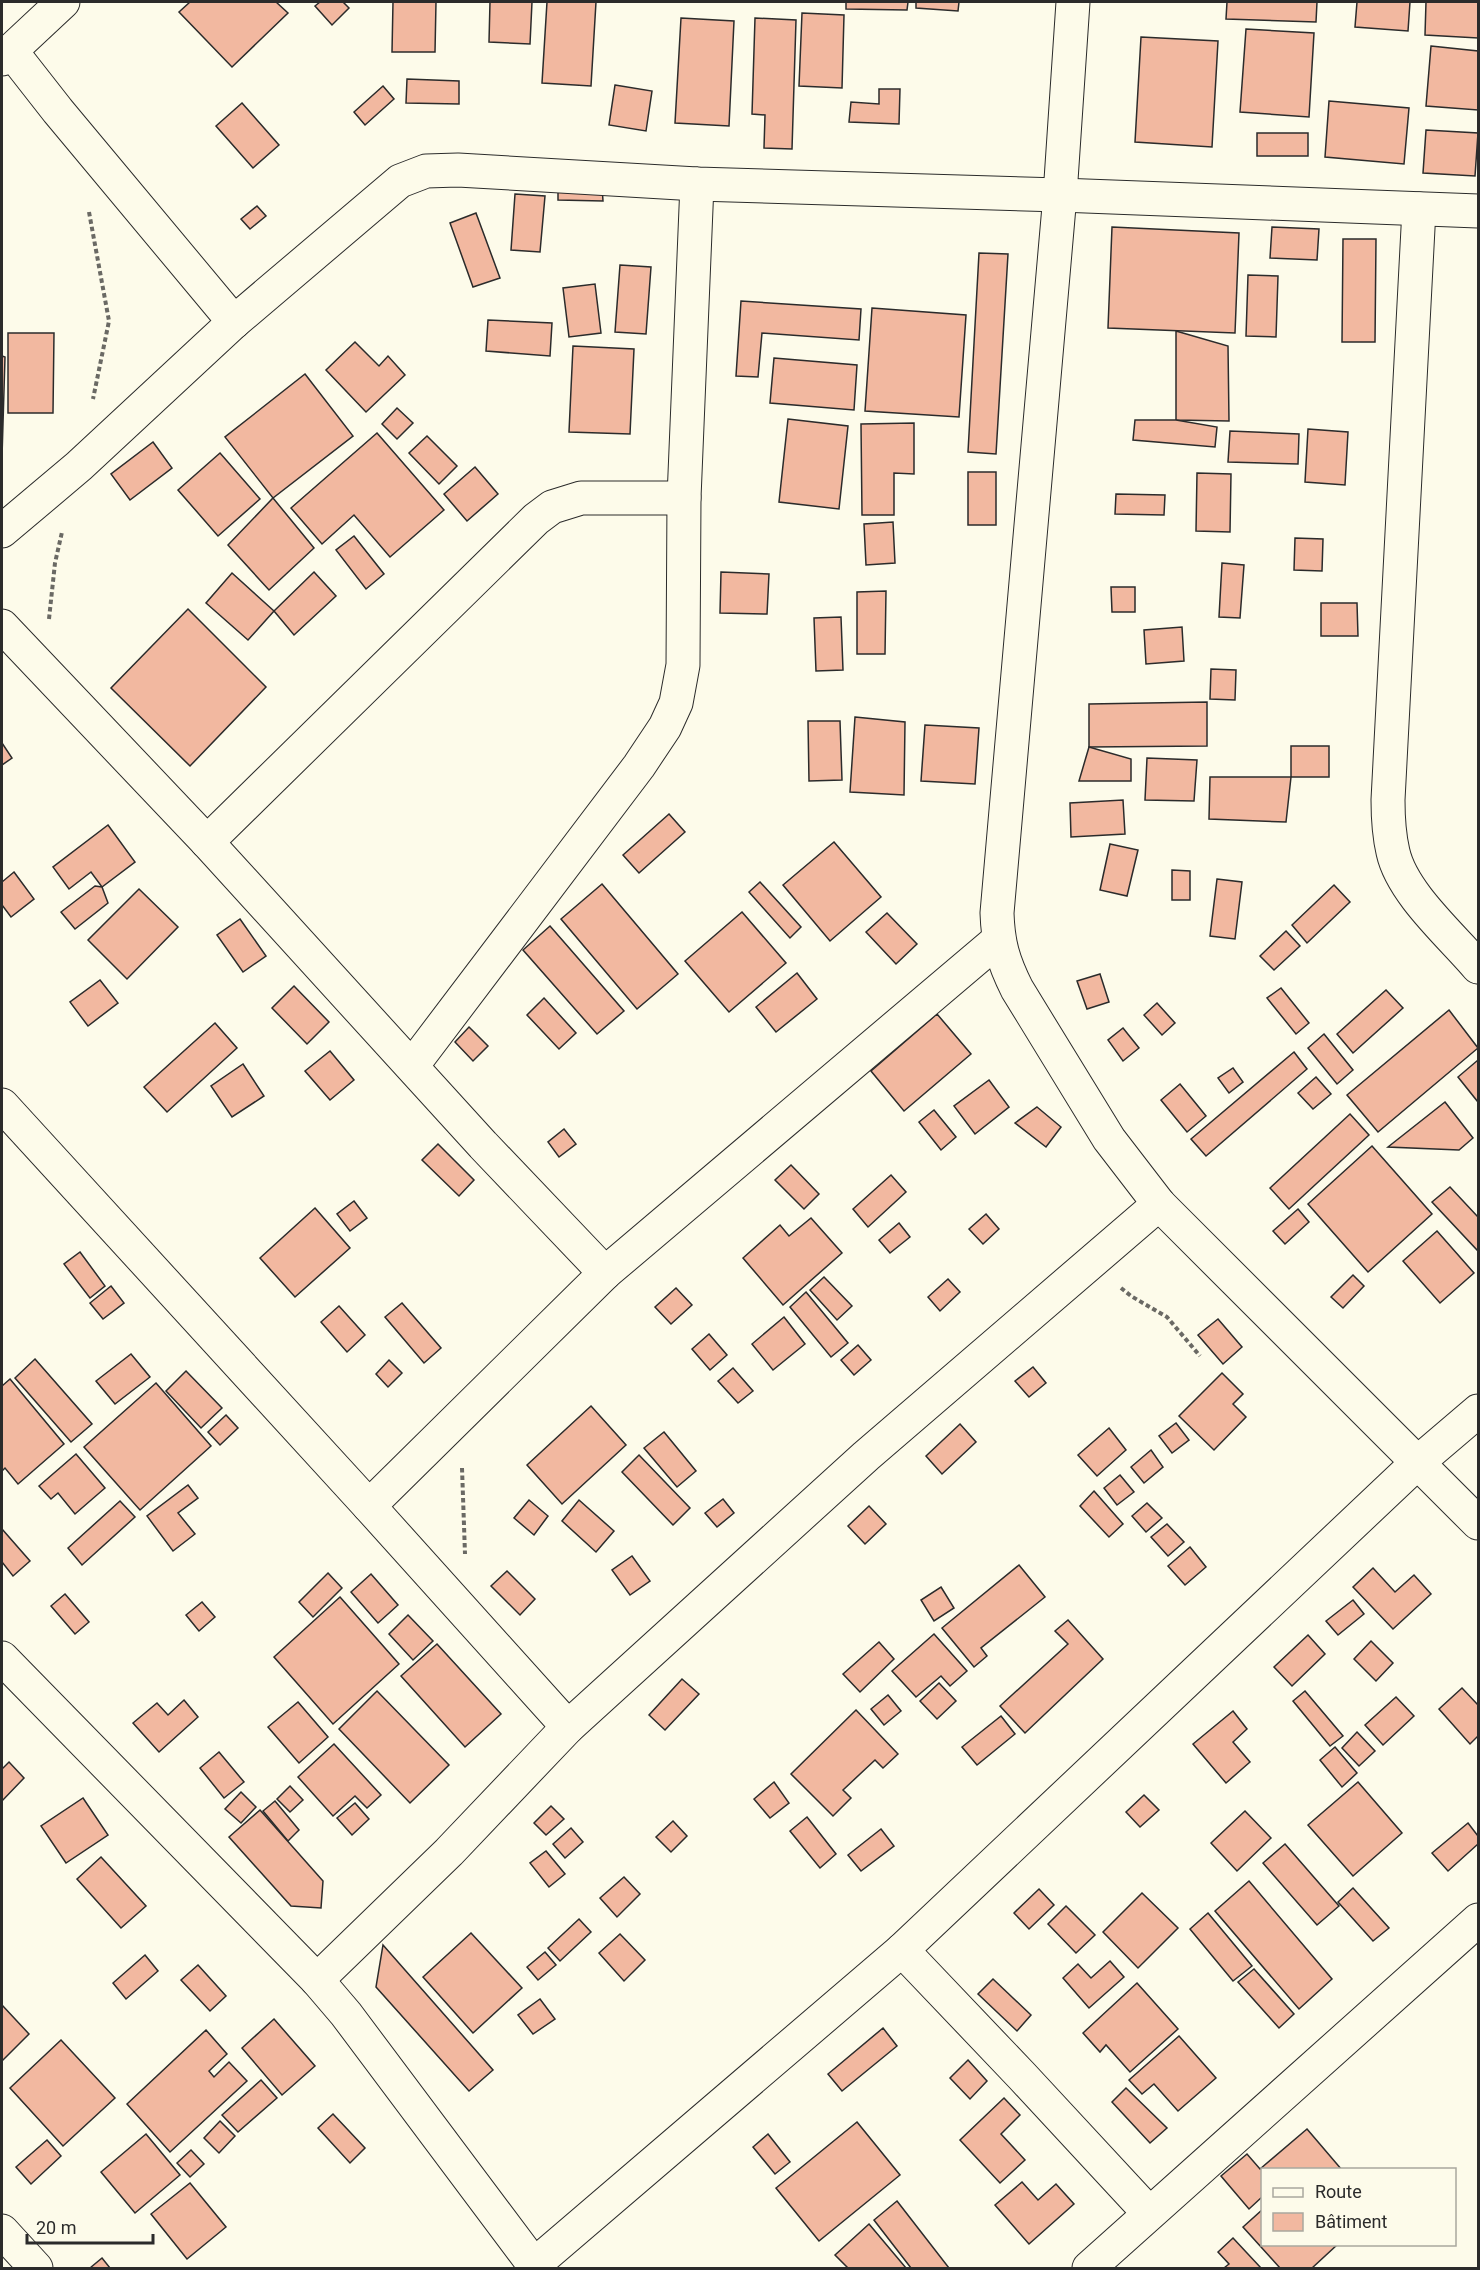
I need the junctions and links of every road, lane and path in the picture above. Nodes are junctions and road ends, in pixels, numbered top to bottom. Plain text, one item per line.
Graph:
1 (63, 2) edge
2 (1073, 2) edge
3 (6, 55) edge
4 (697, 184) junction
5 (1060, 195) junction
6 (86, 201) dead end
7 (1419, 209) junction
8 (1479, 211) edge
9 (234, 322) junction
10 (79, 466) junction
11 (684, 498) junction
12 (2, 531) edge
13 (63, 531) dead end
14 (2, 626) edge
15 (45, 671) junction
16 (207, 842) junction
17 (998, 940) junction
18 (1479, 967) edge
19 (412, 1066) junction
20 (2, 1105) edge
21 (1159, 1204) junction
22 (1092, 1261) junction
23 (605, 1273) junction
24 (1200, 1356) dead end
25 (1479, 1411) edge
26 (460, 1416) junction
27 (1417, 1463) junction
28 (369, 1506) junction
29 (1479, 1523) edge
30 (466, 1557) dead end
31 (2, 1658) edge
32 (568, 1727) junction
33 (1479, 1920) edge
34 (902, 1950) junction
35 (317, 1980) junction
36 (1149, 2213) junction
37 (2, 2231) edge
38 (534, 2266) edge
39 (36, 2268) edge
40 (1089, 2268) edge

1 - 3 street
2 - 5 street
3 - 9 street
4 - 5 street
4 - 9 street
4 - 11 street
5 - 7 street
5 - 17 street
6 - 10 path
7 - 8 street
7 - 18 street
9 - 10 street
10 - 12 street
11 - 16 street
11 - 19 street
13 - 15 path
14 - 15 street
15 - 16 street
16 - 19 street
17 - 21 street
17 - 23 street
19 - 23 street
20 - 28 street
21 - 22 street
21 - 27 street
22 - 24 path
22 - 32 street
23 - 26 street
25 - 27 street
26 - 28 street
26 - 30 path
27 - 29 street
27 - 34 street
28 - 32 street
31 - 35 street
32 - 35 street
33 - 36 street
34 - 36 street
34 - 38 street
35 - 38 street
36 - 40 street
37 - 39 street

